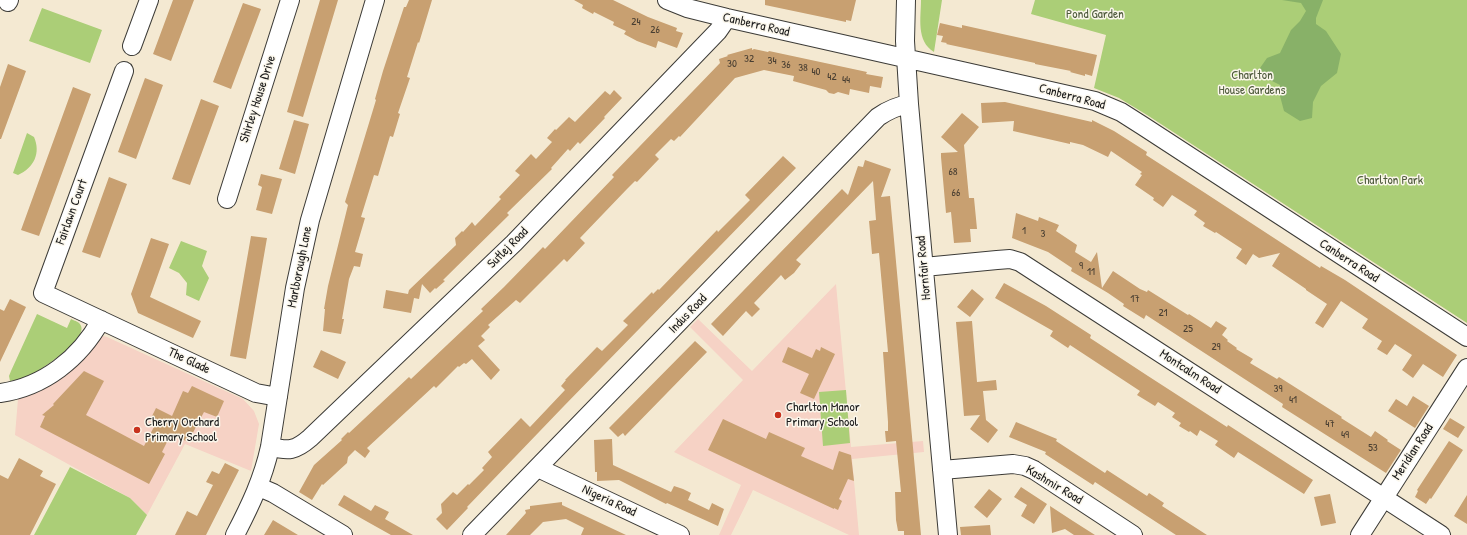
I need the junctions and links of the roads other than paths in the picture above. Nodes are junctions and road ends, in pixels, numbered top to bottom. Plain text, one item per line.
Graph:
1 (149, 0) edge
2 (290, 0) edge
3 (375, 0) edge
4 (668, 0) edge
5 (906, 0) edge
6 (727, 18) junction
7 (132, 46) dead end
8 (906, 58) junction
9 (124, 71) dead end
10 (910, 104) junction
11 (227, 199) dead end
12 (924, 267) junction
13 (101, 320) junction
14 (1467, 337) edge
15 (1467, 368) edge
16 (0, 393) edge
17 (278, 397) junction
18 (270, 447) junction
19 (538, 468) junction
20 (942, 470) junction
21 (259, 487) junction
22 (1384, 498) junction
23 (235, 535) edge
24 (343, 535) edge
25 (472, 535) edge
26 (680, 535) edge
27 (948, 535) edge
28 (1133, 535) edge
29 (1360, 535) edge
30 (1441, 535) edge

1 - 7 street
2 - 11 street, Shirley House Drive
3 - 17 street, Marlborough Lane
4 - 6 street, Canberra Road
5 - 8 street, Hornfair Road
6 - 8 street, Canberra Road
6 - 18 street, Sutlej Road
8 - 10 street, Hornfair Road
8 - 14 street, Canberra Road
9 - 13 street, Fairlawn Court
10 - 12 street, Hornfair Road
10 - 19 street, Indus Road
12 - 20 street, Hornfair Road
12 - 22 street, Montcalm Road
13 - 16 street
13 - 17 street, The Glade
15 - 22 street, Meridian Road
17 - 18 street, Marlborough Lane
18 - 21 street, Marlborough Lane
19 - 25 street, Indus Road
19 - 26 street, Nigeria Road
20 - 27 street, Hornfair Road
20 - 28 street, Kashmir Road
21 - 23 street, Marlborough Lane
21 - 24 street
22 - 29 street, Meridian Road
22 - 30 street, Montcalm Road

